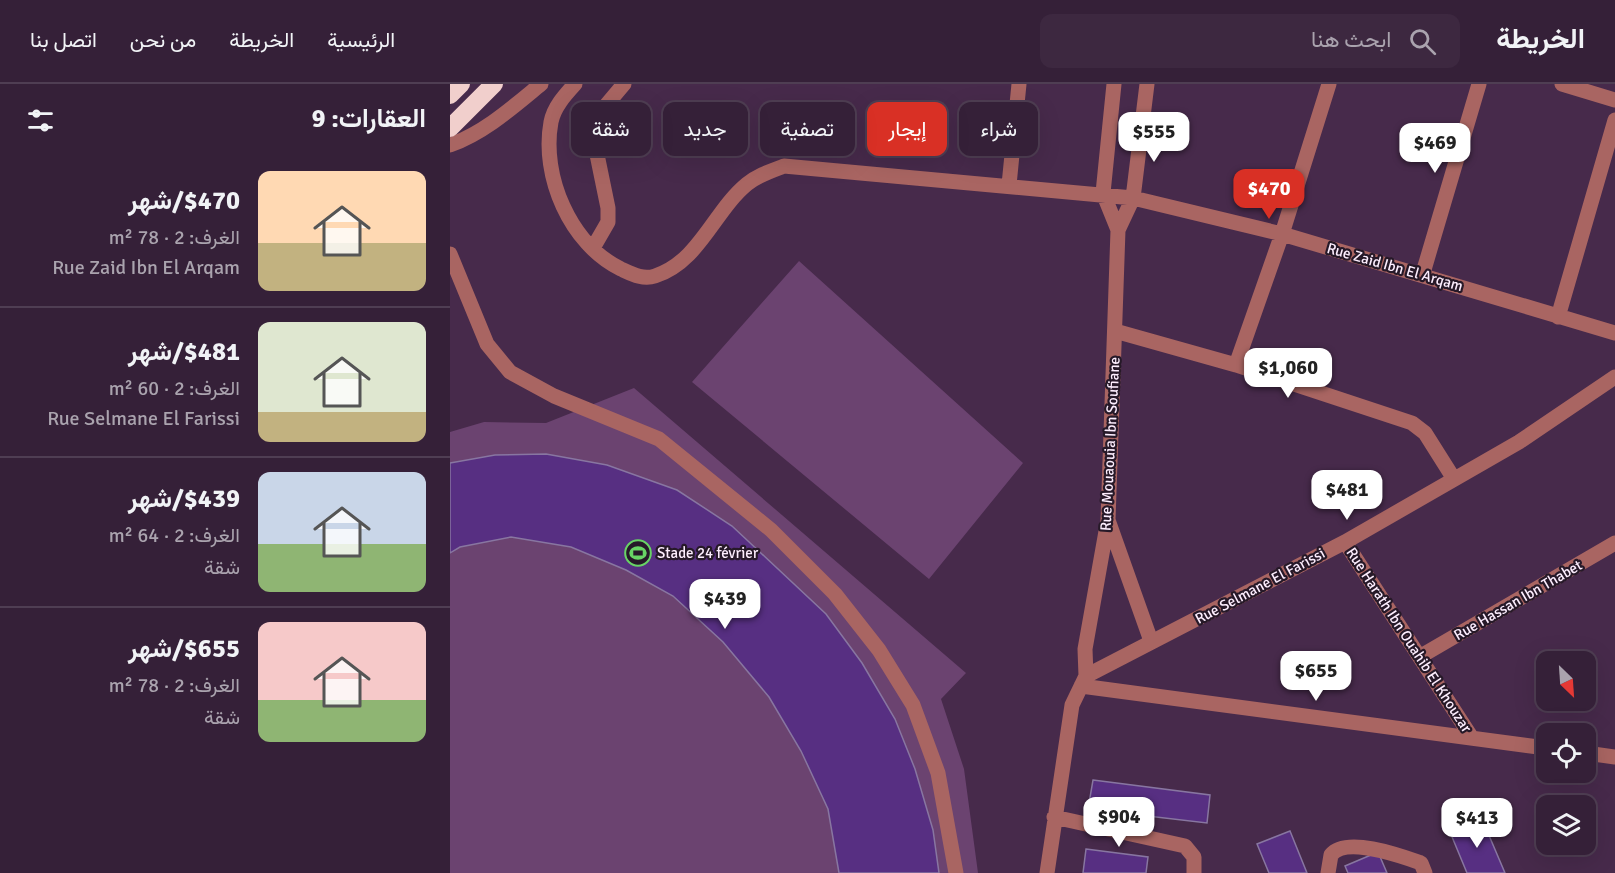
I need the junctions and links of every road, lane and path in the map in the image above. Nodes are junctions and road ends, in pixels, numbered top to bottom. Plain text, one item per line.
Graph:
1 (461, 84) edge
2 (494, 84) edge
3 (541, 84) edge
4 (575, 84) edge
5 (624, 84) edge
6 (1018, 84) edge
7 (1114, 84) edge
8 (1147, 84) edge
9 (1329, 84) edge
10 (1479, 84) edge
11 (1562, 84) edge
12 (450, 95) edge
13 (1615, 100) edge
14 (1615, 120) edge
15 (450, 128) edge
16 (450, 145) edge
17 (1009, 185) junction
18 (1103, 193) junction
19 (1133, 198) junction
20 (1118, 230) junction
21 (1282, 234) junction
22 (593, 248) junction
23 (450, 254) edge
24 (1423, 273) junction
25 (1558, 317) junction
26 (1115, 331) junction
27 (1615, 333) edge
28 (1236, 365) junction
29 (1615, 377) edge
30 (1454, 479) junction
31 (1108, 520) junction
32 (1345, 542) junction
33 (1614, 548) edge
34 (1151, 641) junction
35 (1421, 656) junction
36 (1084, 681) junction
37 (1472, 738) junction
38 (1536, 747) edge
39 (1596, 755) edge
40 (1615, 758) edge
41 (1054, 817) junction
42 (956, 873) edge
43 (1047, 873) edge
44 (1194, 873) edge
45 (1328, 873) edge
46 (1425, 873) edge

1 - 12 highway
2 - 15 highway
3 - 16 street
4 - 22 street, Rue Zaid Ibn El Arqam
5 - 22 street
6 - 17 street
7 - 18 street
8 - 19 street, Rue Mouaouia Ibn Soufiane
9 - 21 street
10 - 24 street
11 - 13 street
14 - 25 street
17 - 18 street, Rue Zaid Ibn El Arqam
17 - 22 street, Rue Zaid Ibn El Arqam
18 - 19 street, Rue Zaid Ibn El Arqam
18 - 20 street
19 - 20 street, Rue Mouaouia Ibn Soufiane
19 - 21 street, Rue Zaid Ibn El Arqam
20 - 26 street, Rue Mouaouia Ibn Soufiane
21 - 24 street, Rue Zaid Ibn El Arqam
21 - 28 street
23 - 42 street
24 - 25 street, Rue Zaid Ibn El Arqam
25 - 27 street, Rue Zaid Ibn El Arqam
26 - 28 street
26 - 31 street, Rue Mouaouia Ibn Soufiane
28 - 30 street
29 - 30 street, Rue Selmane El Farissi
30 - 32 street, Rue Selmane El Farissi
31 - 34 street
31 - 36 street, Rue Mouaouia Ibn Soufiane
32 - 34 street, Rue Selmane El Farissi
32 - 35 street, Rue Harath Ibn Ouahib El Khouzar
33 - 35 street, Rue Hassan Ibn Thabet
34 - 36 street, Rue Selmane El Farissi
35 - 37 street, Rue Harath Ibn Ouahib El Khouzar
36 - 37 street
36 - 41 street, Rue Mouaouia Ibn Soufiane
37 - 38 street
39 - 40 street
41 - 43 street, Rue Mouaouia Ibn Soufiane
41 - 44 street
45 - 46 street

